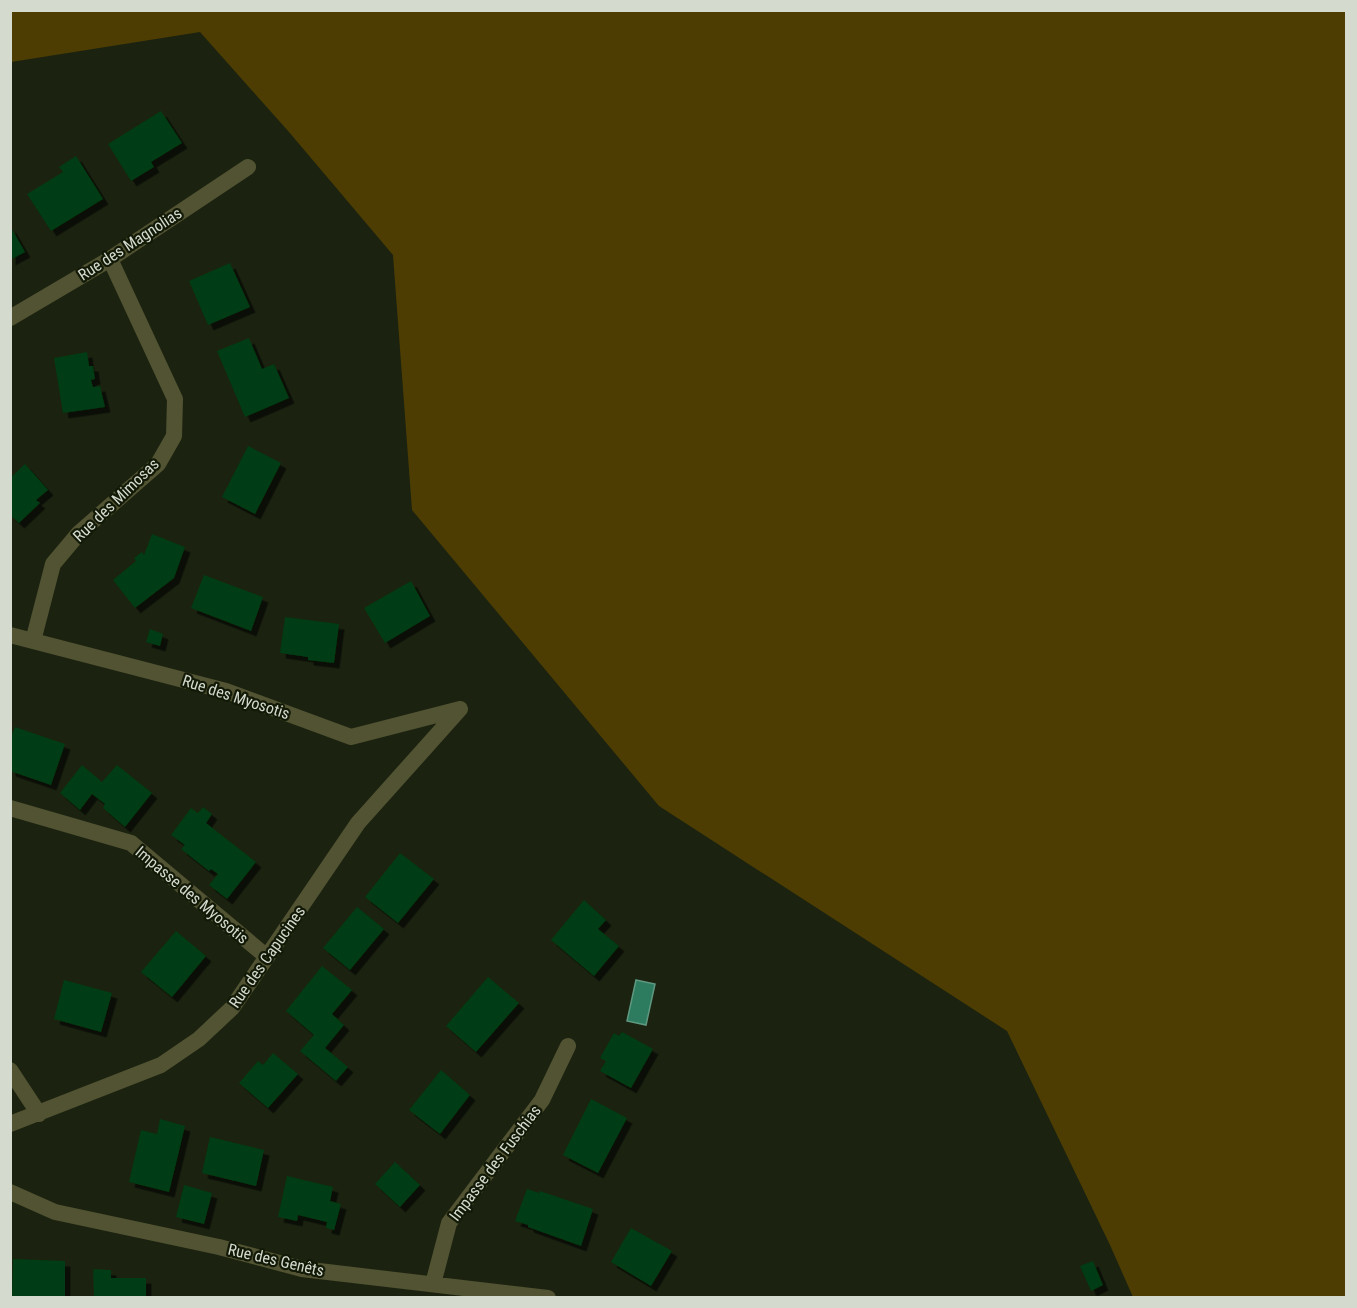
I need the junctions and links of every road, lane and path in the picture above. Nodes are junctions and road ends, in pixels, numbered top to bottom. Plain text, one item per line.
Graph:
1 (248, 167) dead end
2 (110, 259) junction
3 (10, 318) edge
4 (10, 635) edge
5 (33, 641) junction
6 (460, 709) joint
7 (10, 808) edge
8 (267, 957) junction
9 (568, 1046) dead end
10 (10, 1070) edge
11 (39, 1114) junction
12 (10, 1124) edge
13 (10, 1192) edge
14 (433, 1284) junction
15 (548, 1298) edge

1 - 2 street, Rue des Magnolias
2 - 3 street, Rue des Magnolias
2 - 5 street, Rue des Mimosas
4 - 5 street, Rue des Myosotis
5 - 6 street, Rue des Myosotis
6 - 8 street, Rue des Capucines
7 - 8 street, Impasse des Myosotis
8 - 11 street, Rue des Capucines
9 - 14 street, Impasse des Fuschias
10 - 11 street
11 - 12 street, Rue des Capucines
13 - 14 street, Rue des Genêts
14 - 15 street, Rue des Genêts

